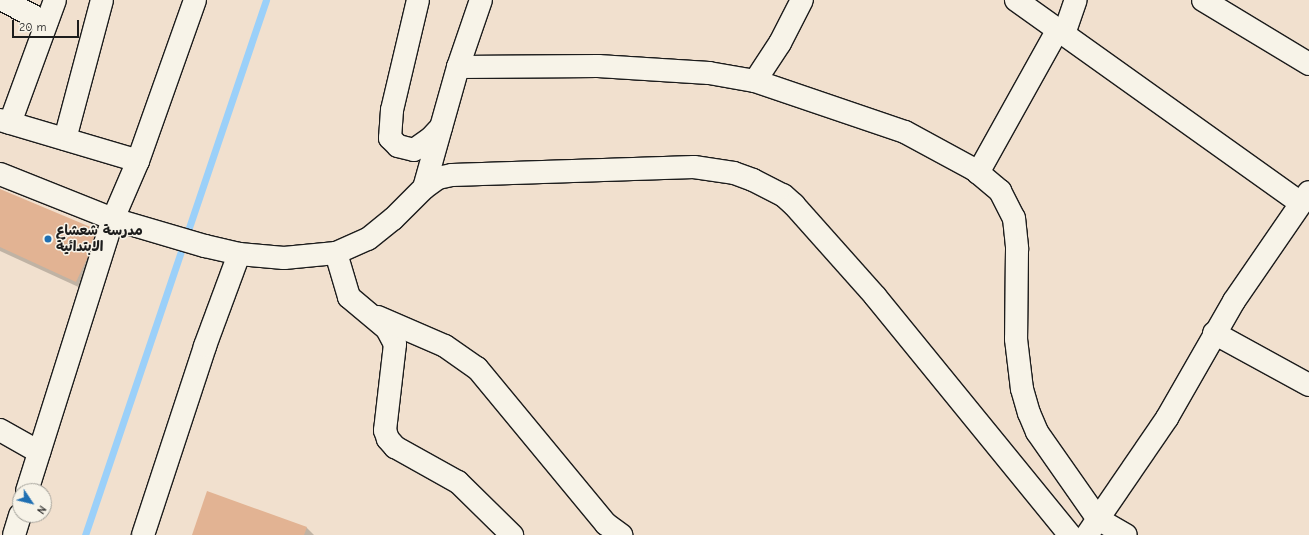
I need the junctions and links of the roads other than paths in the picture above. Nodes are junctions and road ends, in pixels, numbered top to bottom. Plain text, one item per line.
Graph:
1 (3, 0) edge
2 (55, 0) edge
3 (102, 0) edge
4 (195, 0) edge
5 (418, 0) edge
6 (481, 0) edge
7 (802, 0) edge
8 (1076, 0) edge
9 (1204, 0) edge
10 (1022, 2) edge
11 (46, 23) junction
12 (1061, 32) junction
13 (1309, 64) edge
14 (458, 67) junction
15 (755, 81) junction
16 (5, 121) edge
17 (440, 127) junction
18 (66, 139) junction
19 (138, 161) junction
20 (978, 173) junction
21 (0, 174) edge
22 (424, 188) junction
23 (1305, 198) edge
24 (113, 218) junction
25 (336, 253) junction
26 (239, 254) junction
27 (366, 312) junction
28 (1214, 333) junction
29 (1309, 385) edge
30 (0, 430) edge
31 (39, 452) junction
32 (29, 483) edge
33 (18, 523) edge
34 (1093, 527) edge
35 (14, 535) edge
36 (143, 535) edge
37 (512, 535) edge
38 (621, 535) edge
39 (1070, 535) edge
40 (1126, 535) edge

1 - 11 street
2 - 11 street
3 - 18 street
4 - 19 street
5 - 17 street
6 - 14 street
7 - 15 street
8 - 12 street
9 - 13 street
10 - 12 street
11 - 16 street
12 - 20 street
12 - 23 street
14 - 15 street
14 - 17 street
15 - 20 street
16 - 18 street
17 - 22 street
18 - 19 street
19 - 24 street
20 - 34 street
21 - 24 street
22 - 25 street
22 - 39 street
23 - 28 street
24 - 26 street
24 - 31 street
25 - 26 street
25 - 27 street
26 - 36 street
27 - 37 street
27 - 38 street
28 - 29 street
28 - 34 street
30 - 31 street
31 - 32 street
33 - 35 street
34 - 40 street

